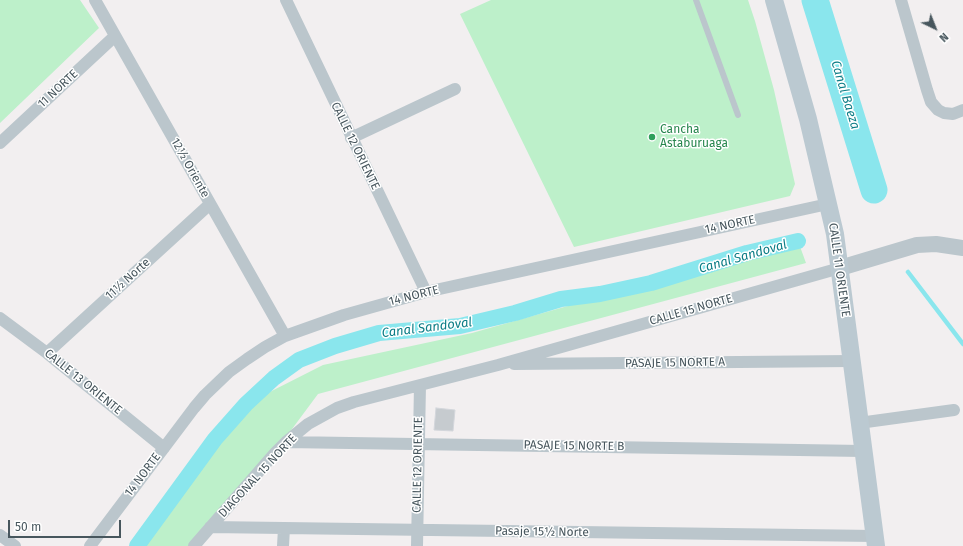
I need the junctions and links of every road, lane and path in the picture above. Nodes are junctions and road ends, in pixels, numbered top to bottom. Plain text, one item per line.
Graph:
1 (95, 0) edge
2 (696, 0) edge
3 (774, 0) edge
4 (902, 0) edge
5 (290, 1) edge
6 (115, 36) junction
7 (455, 89) dead end
8 (963, 110) edge
9 (738, 115) dead end
10 (352, 138) junction
11 (0, 142) edge
12 (210, 204) junction
13 (828, 204) junction
14 (963, 248) edge
15 (840, 268) junction
16 (426, 292) junction
17 (0, 318) edge
18 (285, 336) junction
19 (47, 353) junction
20 (851, 361) junction
21 (498, 365) junction
22 (420, 385) junction
23 (954, 410) dead end
24 (859, 423) junction
25 (286, 442) junction
26 (419, 444) junction
27 (164, 448) junction
28 (863, 451) junction
29 (210, 527) junction
30 (284, 528) junction
31 (418, 530) junction
32 (0, 535) edge
33 (875, 541) edge
34 (14, 546) edge
35 (90, 546) edge
36 (194, 546) edge
37 (283, 546) edge
38 (417, 546) edge

1 - 6 street, 12½ Oriente
2 - 9 lane
3 - 13 main road, CALLE 11 ORIENTE
4 - 8 street
5 - 10 street, CALLE 12 ORIENTE
6 - 11 street, 11 NORTE
6 - 12 street, 12½ Oriente
7 - 10 street
10 - 16 street, CALLE 12 ORIENTE
12 - 18 street, 12½ Oriente
12 - 19 street, 11½ Norte
13 - 15 main road, CALLE 11 ORIENTE
13 - 16 street, 14 NORTE
14 - 15 street, CALLE 15 NORTE
15 - 20 main road, CALLE 11 ORIENTE
15 - 21 street, CALLE 15 NORTE
16 - 18 street, 14 NORTE
17 - 19 street, CALLE 13 ORIENTE
18 - 27 street, 14 NORTE
19 - 27 street, CALLE 13 ORIENTE
20 - 21 street, PASAJE 15 NORTE A
20 - 24 main road, CALLE 11 ORIENTE
21 - 22 street, CALLE 15 NORTE
22 - 25 street, DIAGONAL 15 NORTE
22 - 26 street, CALLE 12 ORIENTE
23 - 24 street
24 - 28 main road, CALLE 11 ORIENTE
25 - 26 street, PASAJE 15 NORTE B
25 - 29 street, DIAGONAL 15 NORTE
26 - 28 street, PASAJE 15 NORTE B
26 - 31 street, CALLE 12 ORIENTE
27 - 35 street, 14 NORTE
28 - 33 main road, CALLE 11 ORIENTE
29 - 30 street, Pasaje 15½ Norte
29 - 36 street, DIAGONAL 15 NORTE
30 - 31 street, Pasaje 15½ Norte
30 - 37 street
31 - 33 street, Pasaje 15½ Norte
31 - 38 street, CALLE 12 ORIENTE
32 - 34 street

